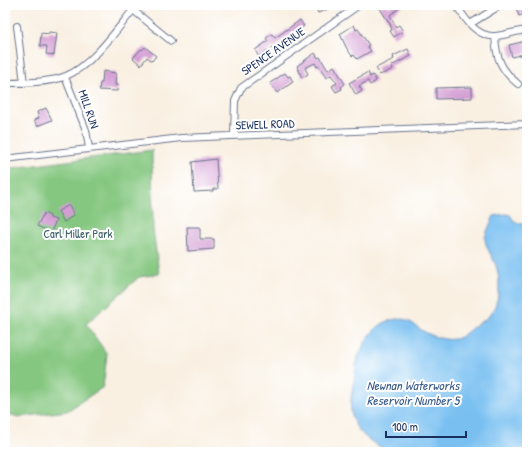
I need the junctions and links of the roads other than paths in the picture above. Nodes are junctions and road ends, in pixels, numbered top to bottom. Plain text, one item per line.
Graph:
1 (139, 5) edge
2 (359, 5) edge
3 (456, 5) edge
4 (501, 5) edge
5 (134, 10) junction
6 (470, 24) junction
7 (17, 26) dead end
8 (527, 30) edge
9 (495, 36) junction
10 (171, 41) dead end
11 (65, 77) junction
12 (5, 83) edge
13 (24, 83) junction
14 (518, 84) dead end
15 (527, 124) edge
16 (234, 136) junction
17 (89, 148) junction
18 (5, 159) edge

1 - 5 street
2 - 16 street, SPENCE AVENUE
3 - 6 street
4 - 6 street
5 - 10 street
5 - 11 street
6 - 9 street
7 - 13 street
8 - 9 street
9 - 14 street
11 - 13 street
11 - 17 street, MILL RUN
12 - 13 street
15 - 16 street, SEWELL ROAD
16 - 17 street, SEWELL ROAD
17 - 18 street, SEWELL ROAD

